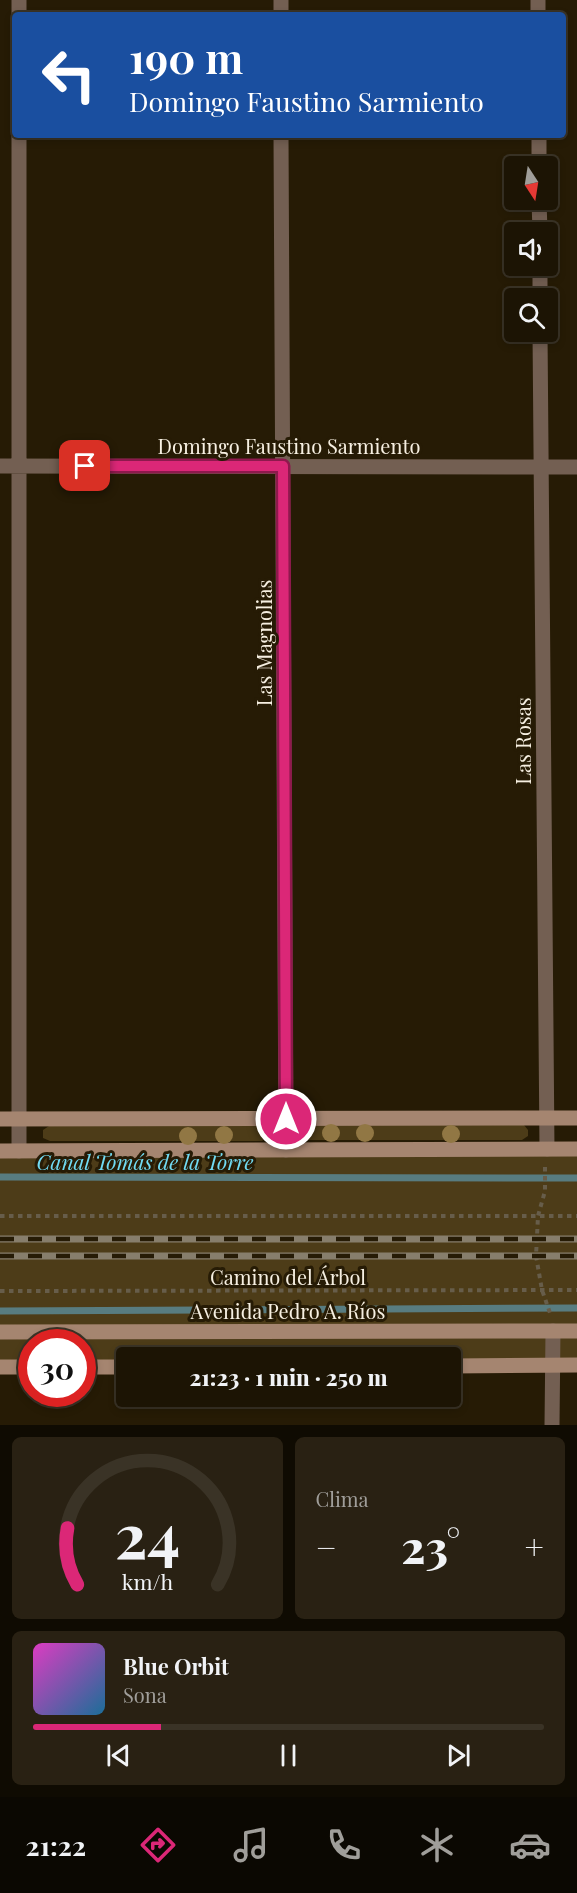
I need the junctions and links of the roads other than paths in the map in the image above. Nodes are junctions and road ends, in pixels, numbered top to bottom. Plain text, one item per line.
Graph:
1 (19, 138) edge
2 (281, 138) edge
3 (539, 138) edge
4 (539, 156) edge
5 (540, 342) edge
6 (0, 466) edge
7 (19, 466) junction
8 (283, 466) junction
9 (541, 467) junction
10 (577, 467) edge
11 (546, 1118) junction
12 (577, 1118) edge
13 (0, 1119) edge
14 (19, 1119) junction
15 (286, 1119) junction
16 (547, 1149) junction
17 (577, 1149) edge
18 (286, 1150) junction
19 (0, 1151) edge
20 (20, 1151) junction
21 (553, 1331) junction
22 (577, 1331) edge
23 (0, 1332) edge
24 (553, 1365) junction
25 (577, 1365) edge
26 (461, 1366) edge
27 (0, 1367) edge
28 (18, 1367) edge
29 (96, 1367) edge
30 (116, 1367) edge
31 (552, 1425) edge

1 - 7 street
2 - 8 street, Las Magnolias
3 - 4 street
5 - 9 street, Las Rosas
6 - 7 street, Domingo Faustino Sarmiento
7 - 8 street, Domingo Faustino Sarmiento
7 - 14 street
8 - 9 street, Domingo Faustino Sarmiento
8 - 15 street, Las Magnolias
9 - 10 street, Domingo Faustino Sarmiento
9 - 11 street, Las Rosas
11 - 12 street
11 - 15 street
11 - 16 street, Las Rosas
13 - 14 street
14 - 15 street
14 - 20 street
15 - 18 street, Las Magnolias
16 - 17 street
16 - 18 street
18 - 20 street
19 - 20 street
21 - 22 street, Avenida Pedro A. Ríos
21 - 23 street, Avenida Pedro A. Ríos
21 - 24 street
24 - 25 street
24 - 26 street
24 - 31 street
27 - 28 street
29 - 30 street

